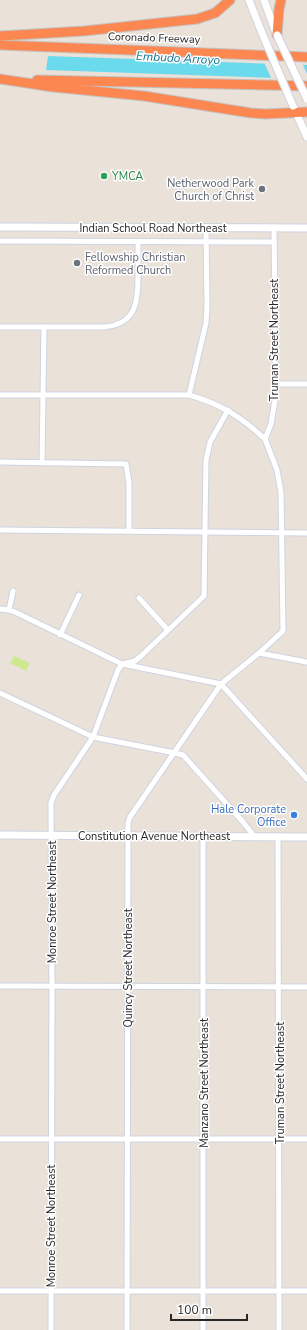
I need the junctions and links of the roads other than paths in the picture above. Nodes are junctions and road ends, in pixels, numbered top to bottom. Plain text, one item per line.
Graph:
1 (230, 0) edge
2 (249, 0) edge
3 (264, 0) edge
4 (281, 0) edge
5 (277, 35) junction
6 (0, 36) edge
7 (0, 45) edge
8 (307, 50) edge
9 (268, 54) junction
10 (307, 57) edge
11 (0, 79) edge
12 (307, 86) edge
13 (307, 99) edge
14 (294, 109) junction
15 (307, 112) edge
16 (307, 137) edge
17 (0, 227) edge
18 (206, 228) junction
19 (274, 228) junction
20 (307, 228) edge
21 (0, 241) edge
22 (138, 242) junction
23 (206, 242) junction
24 (274, 242) junction
25 (0, 327) edge
26 (44, 327) junction
27 (276, 384) junction
28 (307, 384) edge
29 (0, 395) edge
30 (43, 395) junction
31 (189, 395) junction
32 (228, 410) junction
33 (265, 439) junction
34 (0, 462) edge
35 (42, 463) junction
36 (0, 530) edge
37 (129, 531) junction
38 (205, 532) junction
39 (281, 533) junction
40 (307, 533) edge
41 (13, 591) dead end
42 (79, 595) dead end
43 (139, 598) dead end
44 (0, 609) edge
45 (9, 610) junction
46 (168, 630) junction
47 (60, 635) junction
48 (259, 653) junction
49 (307, 662) edge
50 (122, 664) junction
51 (221, 684) junction
52 (0, 693) edge
53 (93, 737) junction
54 (175, 752) junction
55 (307, 779) edge
56 (0, 835) edge
57 (51, 835) junction
58 (127, 835) junction
59 (204, 836) junction
60 (254, 836) junction
61 (278, 836) junction
62 (307, 837) edge
63 (0, 986) edge
64 (52, 986) junction
65 (128, 987) junction
66 (204, 987) junction
67 (280, 987) junction
68 (307, 987) edge
69 (0, 1139) edge
70 (51, 1139) junction
71 (127, 1139) junction
72 (203, 1139) junction
73 (280, 1139) junction
74 (307, 1139) edge
75 (0, 1291) edge
76 (51, 1291) junction
77 (127, 1291) junction
78 (203, 1291) junction
79 (279, 1291) junction
80 (307, 1291) edge
81 (51, 1330) edge
82 (127, 1330) edge
83 (203, 1330) edge
84 (279, 1330) edge

1 - 6 highway
2 - 14 street, bridge
3 - 5 street
4 - 5 highway
5 - 13 street, bridge
7 - 9 highway, Coronado Freeway
8 - 9 highway
9 - 10 highway, Coronado Freeway
11 - 12 highway
11 - 14 highway
14 - 15 highway
14 - 16 street
17 - 18 street, Indian School Road Northeast
18 - 19 street, Indian School Road Northeast
18 - 23 street
19 - 20 street, Indian School Road Northeast
19 - 24 street, Truman Street Northeast
21 - 22 street
22 - 23 street
22 - 26 street
23 - 24 street
23 - 31 street
24 - 27 street, Truman Street Northeast
25 - 26 street
26 - 30 street
27 - 28 street
27 - 33 street, Truman Street Northeast
29 - 30 street
30 - 31 street
30 - 35 street
31 - 32 street
32 - 33 street
32 - 38 street
33 - 39 street
34 - 35 street
35 - 37 street
36 - 37 street
37 - 38 street
38 - 39 street
38 - 46 street
39 - 40 street
39 - 48 street
41 - 45 street
42 - 47 street
43 - 46 street
44 - 45 street
45 - 47 street
46 - 50 street
47 - 50 street
48 - 49 street
48 - 51 street, Quincy Street Northeast
50 - 51 street
50 - 53 street, Monroe Street Northeast
51 - 54 street, Quincy Street Northeast
51 - 55 street
52 - 53 street
53 - 54 street
53 - 57 street, Monroe Street Northeast
54 - 58 street, Quincy Street Northeast
54 - 60 street
56 - 57 street, Constitution Avenue Northeast
57 - 58 street, Constitution Avenue Northeast
57 - 64 street, Monroe Street Northeast
58 - 59 street, Constitution Avenue Northeast
58 - 65 street, Quincy Street Northeast
59 - 60 street, Constitution Avenue Northeast
59 - 66 street, Manzano Street Northeast
60 - 61 street, Constitution Avenue Northeast
61 - 62 street, Constitution Avenue Northeast
61 - 67 street, Truman Street Northeast
63 - 64 street
64 - 65 street
64 - 70 street, Monroe Street Northeast
65 - 66 street
65 - 71 street, Quincy Street Northeast
66 - 67 street
66 - 72 street, Manzano Street Northeast
67 - 68 street
67 - 73 street, Truman Street Northeast
69 - 70 street
70 - 71 street
70 - 76 street, Monroe Street Northeast
71 - 72 street
71 - 77 street, Quincy Street Northeast
72 - 73 street
72 - 78 street, Manzano Street Northeast
73 - 74 street
73 - 79 street, Truman Street Northeast
75 - 76 street
76 - 77 street
76 - 81 street, Monroe Street Northeast
77 - 78 street
77 - 82 street, Quincy Street Northeast
78 - 79 street
78 - 83 street, Manzano Street Northeast
79 - 80 street
79 - 84 street, Truman Street Northeast

